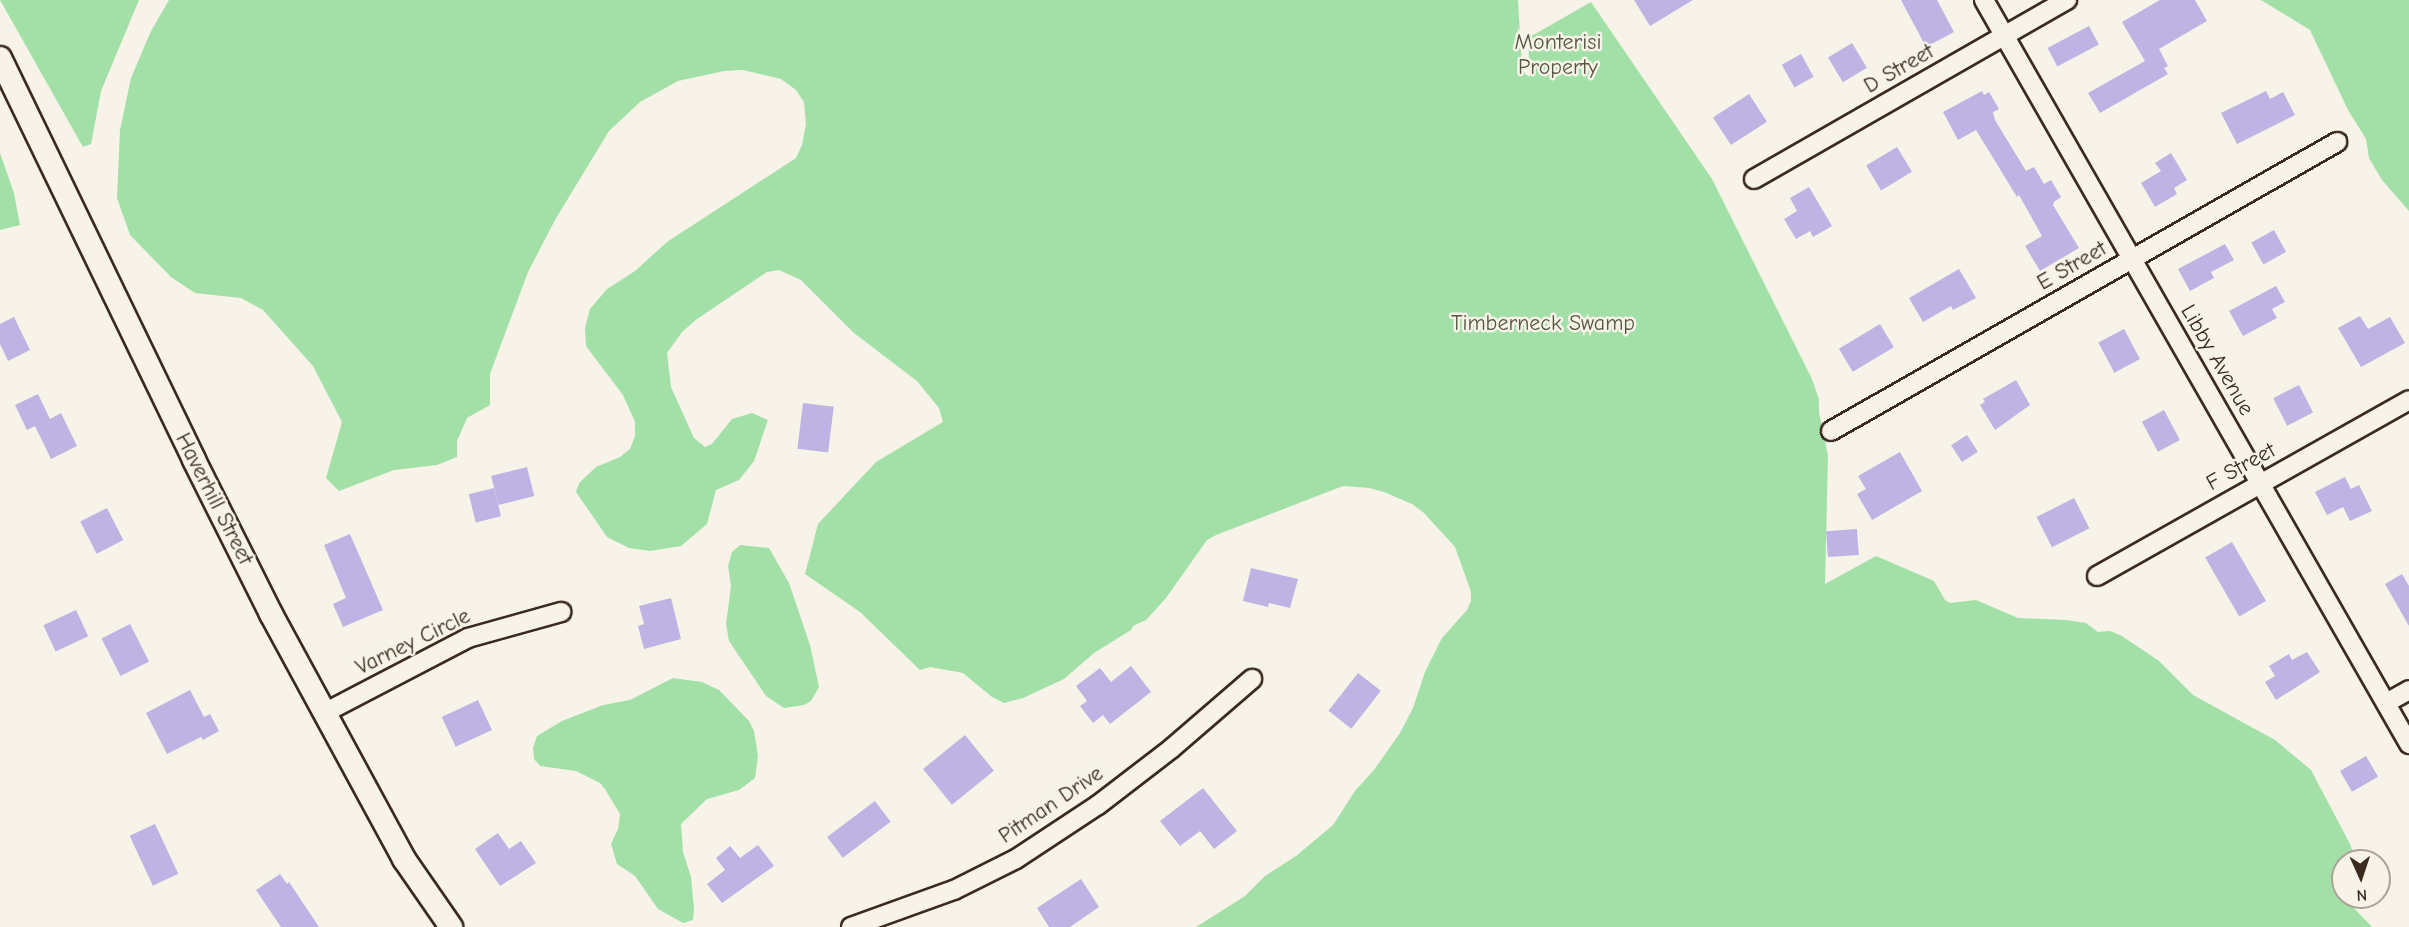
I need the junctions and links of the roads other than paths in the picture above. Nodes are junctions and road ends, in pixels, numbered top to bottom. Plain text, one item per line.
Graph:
1 (1984, 0) edge
2 (2067, 0) edge
3 (2004, 36) junction
4 (0, 58) edge
5 (2337, 142) dead end
6 (1754, 180) dead end
7 (2132, 259) junction
8 (2409, 400) edge
9 (1831, 431) dead end
10 (2260, 484) junction
11 (2097, 576) dead end
12 (561, 612) dead end
13 (1252, 679) dead end
14 (2409, 690) edge
15 (2386, 704) junction
16 (324, 713) junction
17 (2409, 744) edge
18 (451, 927) edge
19 (851, 927) edge

1 - 3 street, Libby Avenue
2 - 3 street, D Street
3 - 6 street, D Street
3 - 7 street, Libby Avenue
4 - 16 street, Haverhill Street
5 - 7 street, E Street
7 - 9 street, E Street
7 - 10 street, Libby Avenue
8 - 10 street, F Street
10 - 11 street, F Street
10 - 15 street, Libby Avenue
12 - 16 street, Varney Circle
13 - 19 street, Pitman Drive
14 - 15 street
15 - 17 street, Libby Avenue
16 - 18 street, Haverhill Street

